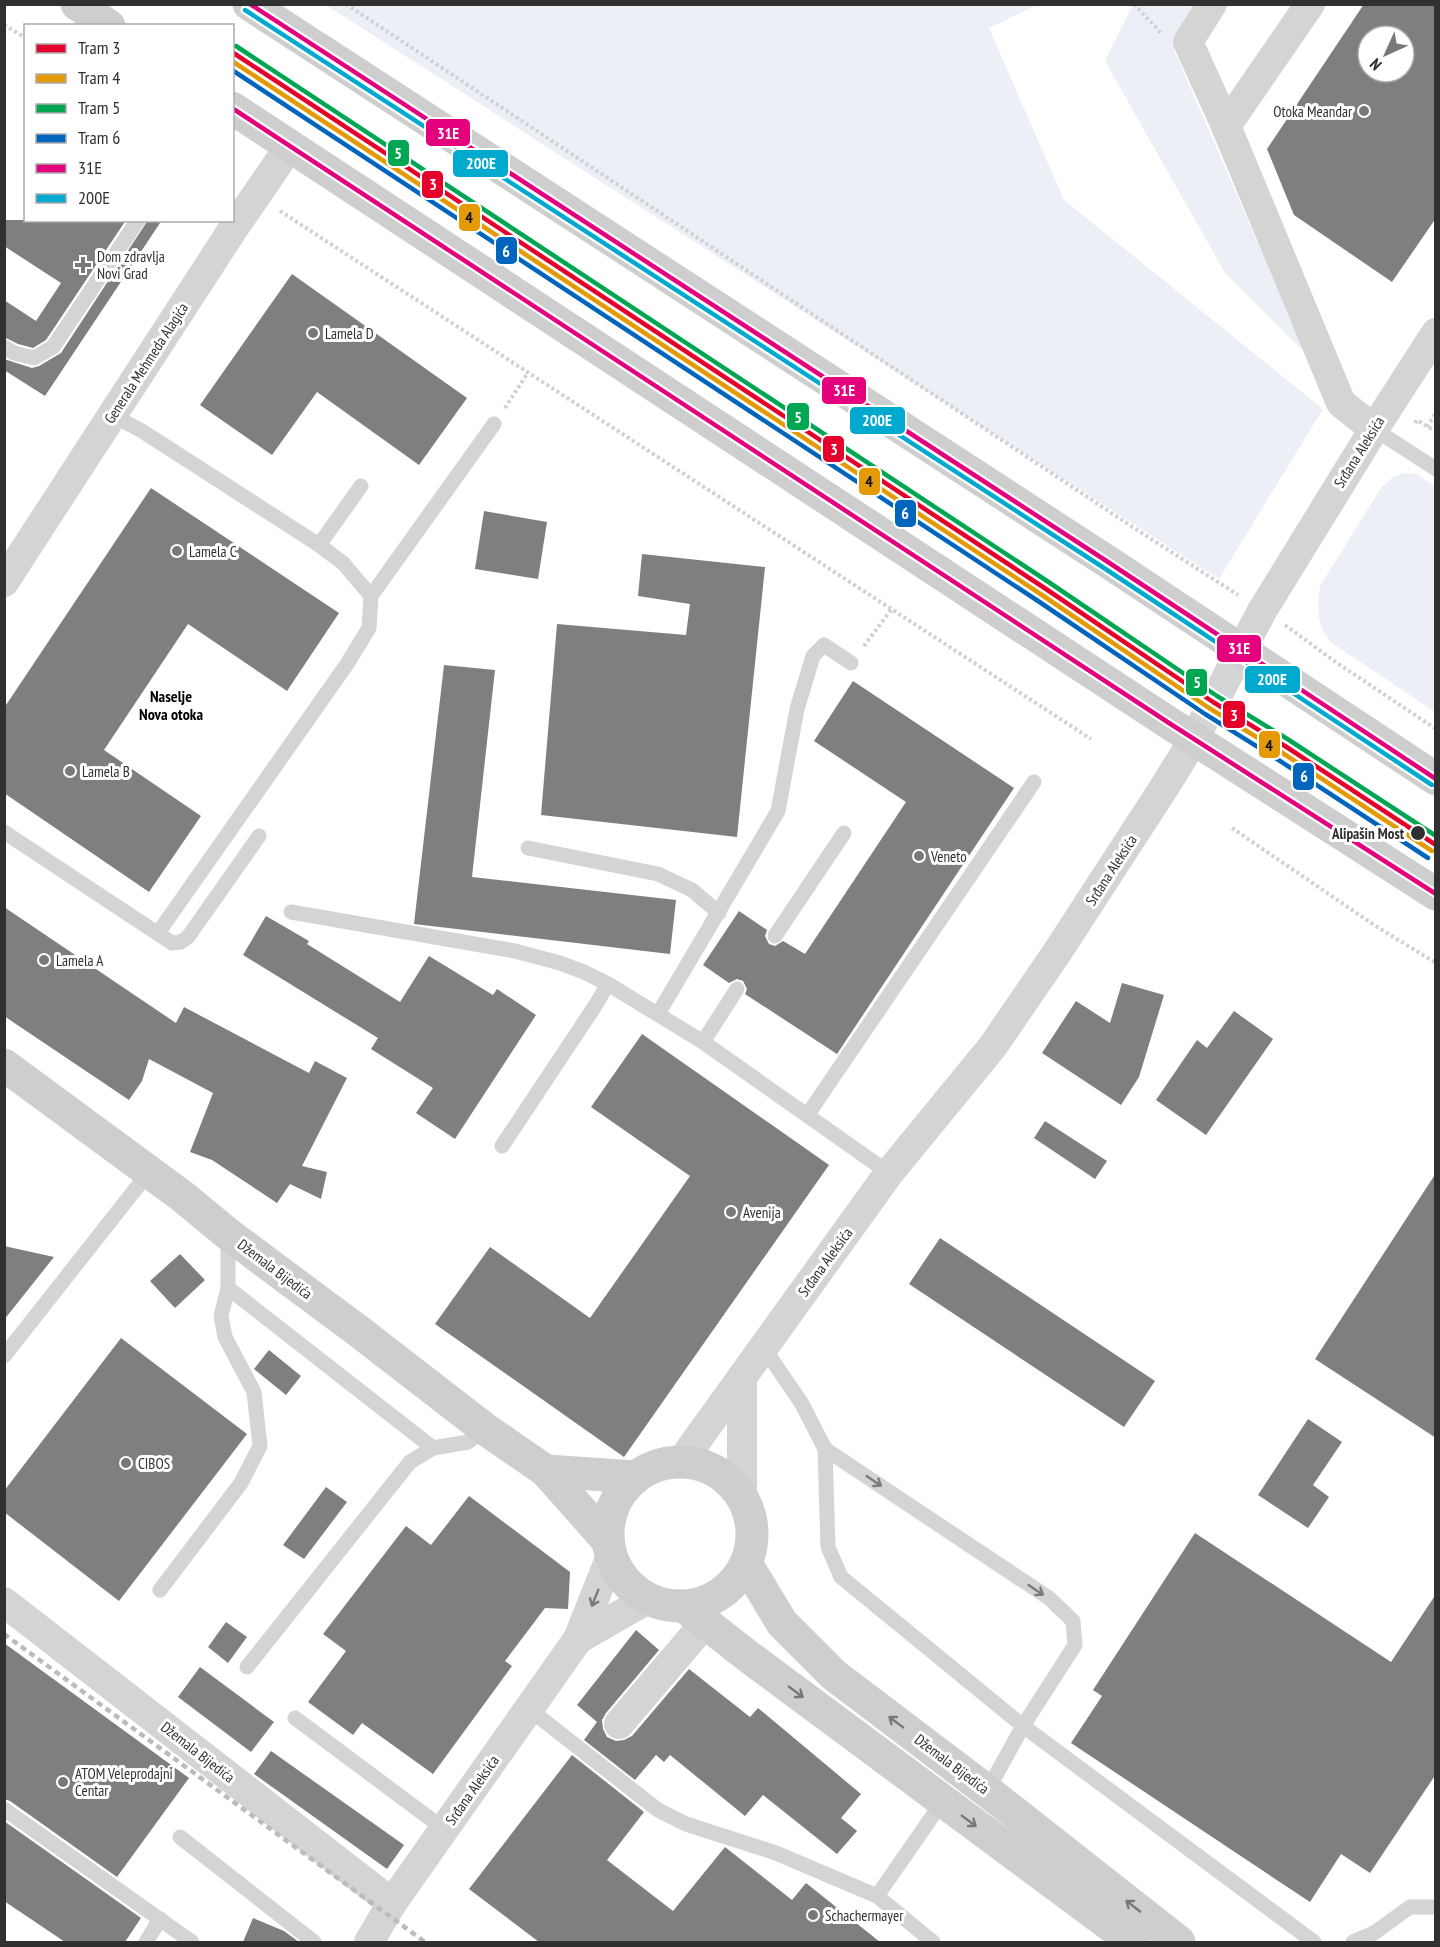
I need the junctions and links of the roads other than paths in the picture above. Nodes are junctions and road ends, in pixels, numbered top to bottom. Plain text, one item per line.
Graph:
1 (77, 4) edge
2 (249, 4) edge
3 (1212, 4) edge
4 (1310, 4) edge
5 (106, 24) edge
6 (234, 109) edge
7 (1226, 126) junction
8 (290, 146) junction
9 (137, 222) edge
10 (1436, 333) edge
11 (4, 347) edge
12 (112, 415) junction
13 (494, 424) road end
14 (1374, 429) junction
15 (1436, 469) edge
16 (361, 486) dead end
17 (319, 545) junction
18 (4, 582) edge
19 (371, 596) junction
20 (1241, 650) junction
21 (851, 663) road end
22 (1194, 739) junction
23 (1436, 779) edge
24 (1034, 782) dead end
25 (4, 832) edge
26 (844, 833) dead end
27 (259, 836) dead end
28 (528, 848) dead end
29 (1436, 894) edge
30 (291, 912) dead end
31 (719, 913) junction
32 (158, 933) junction
33 (775, 936) dead end
34 (608, 984) junction
35 (737, 989) dead end
36 (658, 1014) junction
37 (703, 1042) junction
38 (4, 1065) edge
39 (808, 1114) junction
40 (502, 1146) dead end
41 (149, 1172) junction
42 (889, 1173) junction
43 (228, 1234) junction
44 (228, 1288) junction
45 (764, 1348) junction
46 (4, 1356) edge
47 (742, 1377) junction
48 (485, 1429) junction
49 (433, 1448) junction
50 (825, 1449) junction
51 (681, 1462) junction
52 (546, 1472) junction
53 (636, 1477) junction
54 (742, 1495) junction
55 (610, 1548) junction
56 (747, 1564) junction
57 (160, 1590) dead end
58 (648, 1599) junction
59 (4, 1602) edge
60 (695, 1615) junction
61 (578, 1640) junction
62 (247, 1667) dead end
63 (529, 1709) junction
64 (295, 1718) dead end
65 (619, 1724) dead end
66 (1023, 1726) junction
67 (987, 1791) junction
68 (943, 1801) junction
69 (4, 1809) edge
70 (444, 1829) junction
71 (180, 1837) dead end
72 (877, 1896) junction
73 (392, 1903) junction
74 (1436, 1907) edge
75 (160, 1919) junction
76 (376, 1940) edge
77 (146, 1942) edge
78 (192, 1942) edge
79 (314, 1942) edge
80 (933, 1942) edge
81 (1133, 1942) edge
82 (1179, 1942) edge
83 (1314, 1942) edge
84 (1353, 1942) edge

1 - 5 main road
2 - 20 main road
3 - 7 street
4 - 7 street
6 - 8 main road
7 - 14 street
8 - 12 street, Generala Mehmeda Alagića
8 - 22 main road
9 - 11 lane
10 - 14 street, Srđana Aleksića
12 - 17 lane
12 - 18 street, Generala Mehmeda Alagića
13 - 19 lane
14 - 15 lane
14 - 20 street, Srđana Aleksića
16 - 17 lane
17 - 19 lane
19 - 32 lane
20 - 22 street, Srđana Aleksića
20 - 23 main road
21 - 31 lane
22 - 29 main road
22 - 42 street, Srđana Aleksića
24 - 39 lane
25 - 32 lane
26 - 33 lane
27 - 32 lane
28 - 31 lane
30 - 34 lane
31 - 36 lane
34 - 36 lane
34 - 40 lane
35 - 37 lane
36 - 37 lane
37 - 39 lane
38 - 41 main road, Džemala Bijedića
39 - 42 lane
41 - 43 main road, Džemala Bijedića
41 - 46 lane
42 - 45 street, Srđana Aleksića
43 - 44 lane
43 - 48 main road, Džemala Bijedića
44 - 49 lane
44 - 57 lane
45 - 47 street, Srđana Aleksića
45 - 50 lane
47 - 51 street, Srđana Aleksića
47 - 54 street
48 - 49 lane
48 - 52 main road, Džemala Bijedića
49 - 62 lane
50 - 66 lane
50 -> 66 lane
51 - 53 main road
51 - 54 main road
52 - 53 main road
52 - 55 main road, Džemala Bijedića
53 - 55 main road
54 - 56 main road
55 - 58 main road
55 -> 61 street, Srđana Aleksića
56 - 60 main road
67 -> 56 main road, Džemala Bijedića
58 - 60 main road
58 - 61 street, Srđana Aleksića
59 - 73 street, Džemala Bijedića
60 - 65 street
60 -> 68 main road
61 - 63 street, Srđana Aleksića
63 - 70 street, Srđana Aleksića
63 - 72 lane
64 - 70 lane
66 - 67 lane
66 - 83 lane
82 -> 67 main road, Džemala Bijedića
68 - 72 lane
68 -> 81 main road
69 - 75 lane
70 - 73 street, Srđana Aleksića
71 - 79 lane
72 - 80 lane
73 - 76 street, Srđana Aleksića
74 - 84 lane
75 - 77 lane
75 - 78 lane

